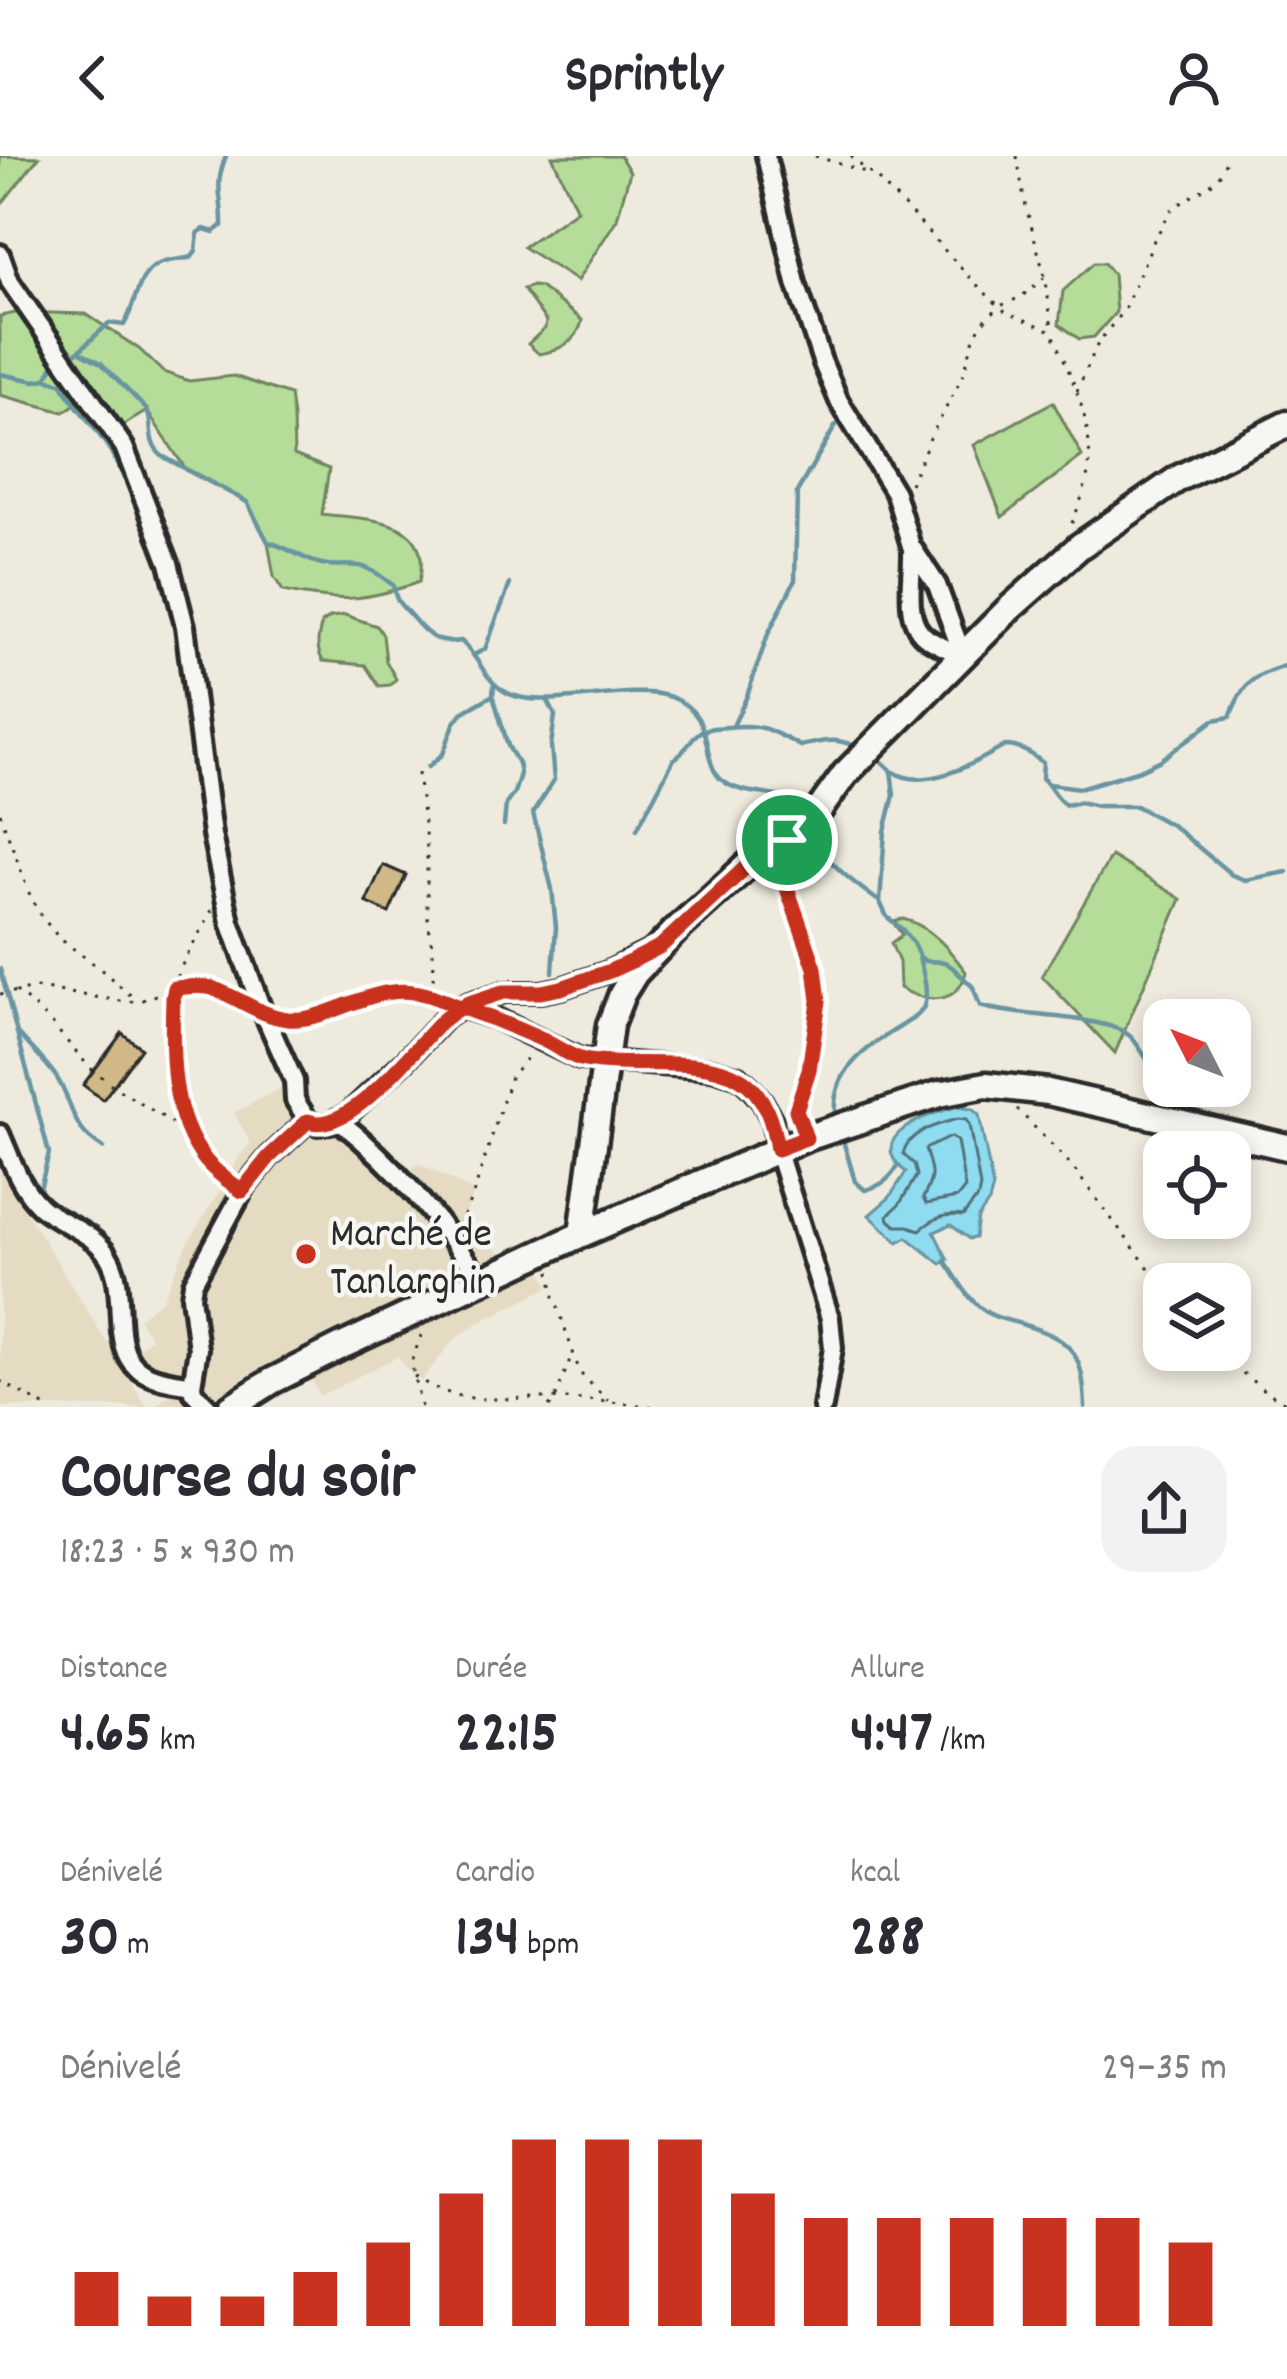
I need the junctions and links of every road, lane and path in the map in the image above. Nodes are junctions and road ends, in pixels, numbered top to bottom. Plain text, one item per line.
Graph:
1 (766, 156) edge
2 (815, 156) edge
3 (850, 156) edge
4 (1017, 156) edge
5 (1228, 156) edge
6 (870, 173) junction
7 (0, 254) edge
8 (1045, 277) junction
9 (1000, 306) junction
10 (1052, 331) junction
11 (1076, 394) junction
12 (1287, 424) edge
13 (900, 509) junction
14 (1063, 542) dead end
15 (911, 546) junction
16 (963, 656) junction
17 (418, 773) dead end
18 (0, 813) edge
19 (787, 840) junction
20 (223, 887) junction
21 (661, 946) junction
22 (175, 988) junction
23 (16, 992) junction
24 (0, 994) edge
25 (432, 996) junction
26 (137, 1001) junction
27 (460, 1007) junction
28 (264, 1013) junction
29 (542, 1040) junction
30 (605, 1062) junction
31 (998, 1086) junction
32 (338, 1119) junction
33 (308, 1121) junction
34 (188, 1133) junction
35 (0, 1134) edge
36 (806, 1138) junction
37 (1287, 1147) edge
38 (777, 1149) junction
39 (242, 1191) junction
40 (582, 1234) junction
41 (454, 1240) junction
42 (546, 1252) junction
43 (1145, 1263) edge
44 (481, 1282) junction
45 (429, 1306) junction
46 (572, 1352) junction
47 (1240, 1371) edge
48 (414, 1376) junction
49 (0, 1381) edge
50 (192, 1385) junction
51 (555, 1399) junction
52 (608, 1401) junction
53 (1287, 1404) edge
54 (46, 1407) edge
55 (208, 1407) edge
56 (231, 1407) edge
57 (421, 1407) edge
58 (549, 1407) edge
59 (655, 1407) edge
60 (823, 1407) edge

1 - 13 street
2 - 6 path
3 - 6 path
4 - 8 path
5 - 11 path
6 - 9 path
7 - 20 street
8 - 9 path
8 - 10 path
9 - 10 path
9 - 13 path
10 - 11 path
11 - 14 path
12 - 16 street
13 - 15 street
15 - 16 street
15 - 16 street
16 - 19 street
17 - 25 path
18 - 26 path
19 - 21 street
19 - 36 path
20 - 22 path
20 - 28 street
21 - 27 street
21 - 30 street
22 - 26 path
22 - 28 path
22 - 34 path
23 - 24 path
23 - 26 path
23 - 34 path
25 - 27 path
25 - 28 path
27 - 29 street
27 - 32 street
28 - 33 street
29 - 30 street
29 - 41 path
30 - 38 street
30 - 40 street
31 - 36 street
31 - 37 street
31 - 43 path
32 - 33 street
32 - 41 street
33 - 39 street
34 - 39 path
35 - 50 street
36 - 38 street
38 - 40 street
38 - 60 street
39 - 50 street
40 - 42 street
41 - 44 street
42 - 44 street
42 - 46 path
44 - 45 street
45 - 48 path
45 - 56 street
46 - 51 path
46 - 52 path
47 - 53 path
48 - 51 path
48 - 57 path
49 - 54 path
50 - 55 street
51 - 52 path
51 - 58 path
52 - 59 path

